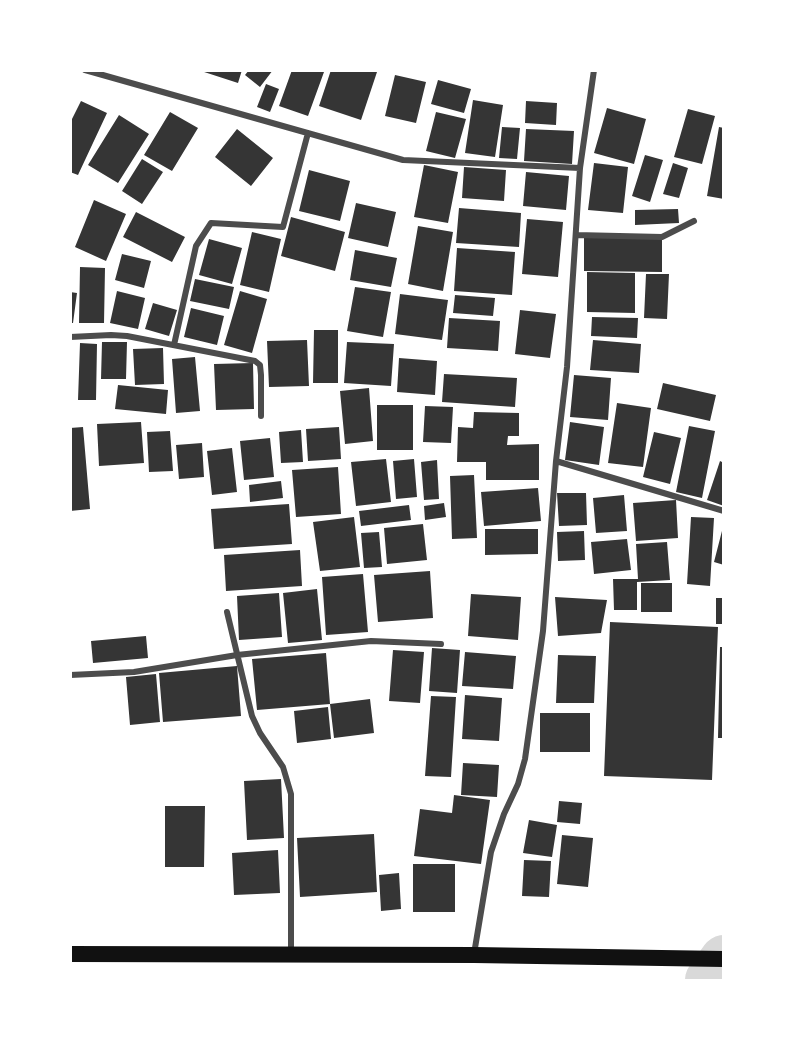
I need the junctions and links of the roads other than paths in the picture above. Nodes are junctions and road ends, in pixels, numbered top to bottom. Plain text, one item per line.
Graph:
1 (86, 70) edge
2 (594, 70) edge
3 (308, 133) junction
4 (580, 168) junction
5 (694, 221) dead end
6 (576, 235) junction
7 (70, 338) edge
8 (174, 345) junction
9 (261, 416) dead end
10 (556, 461) junction
11 (723, 511) edge
12 (227, 612) dead end
13 (441, 644) dead end
14 (237, 655) junction
15 (70, 675) edge
16 (70, 954) edge
17 (291, 955) junction
18 (474, 955) junction
19 (723, 959) edge

1 - 3 street
2 - 4 street
3 - 4 street
3 - 8 street
4 - 6 street
5 - 6 street
6 - 10 street
7 - 8 street
8 - 9 street
10 - 11 street
10 - 18 street
12 - 14 street
13 - 14 street
14 - 15 street
14 - 17 street
16 - 17 highway
17 - 18 highway
18 - 19 highway

